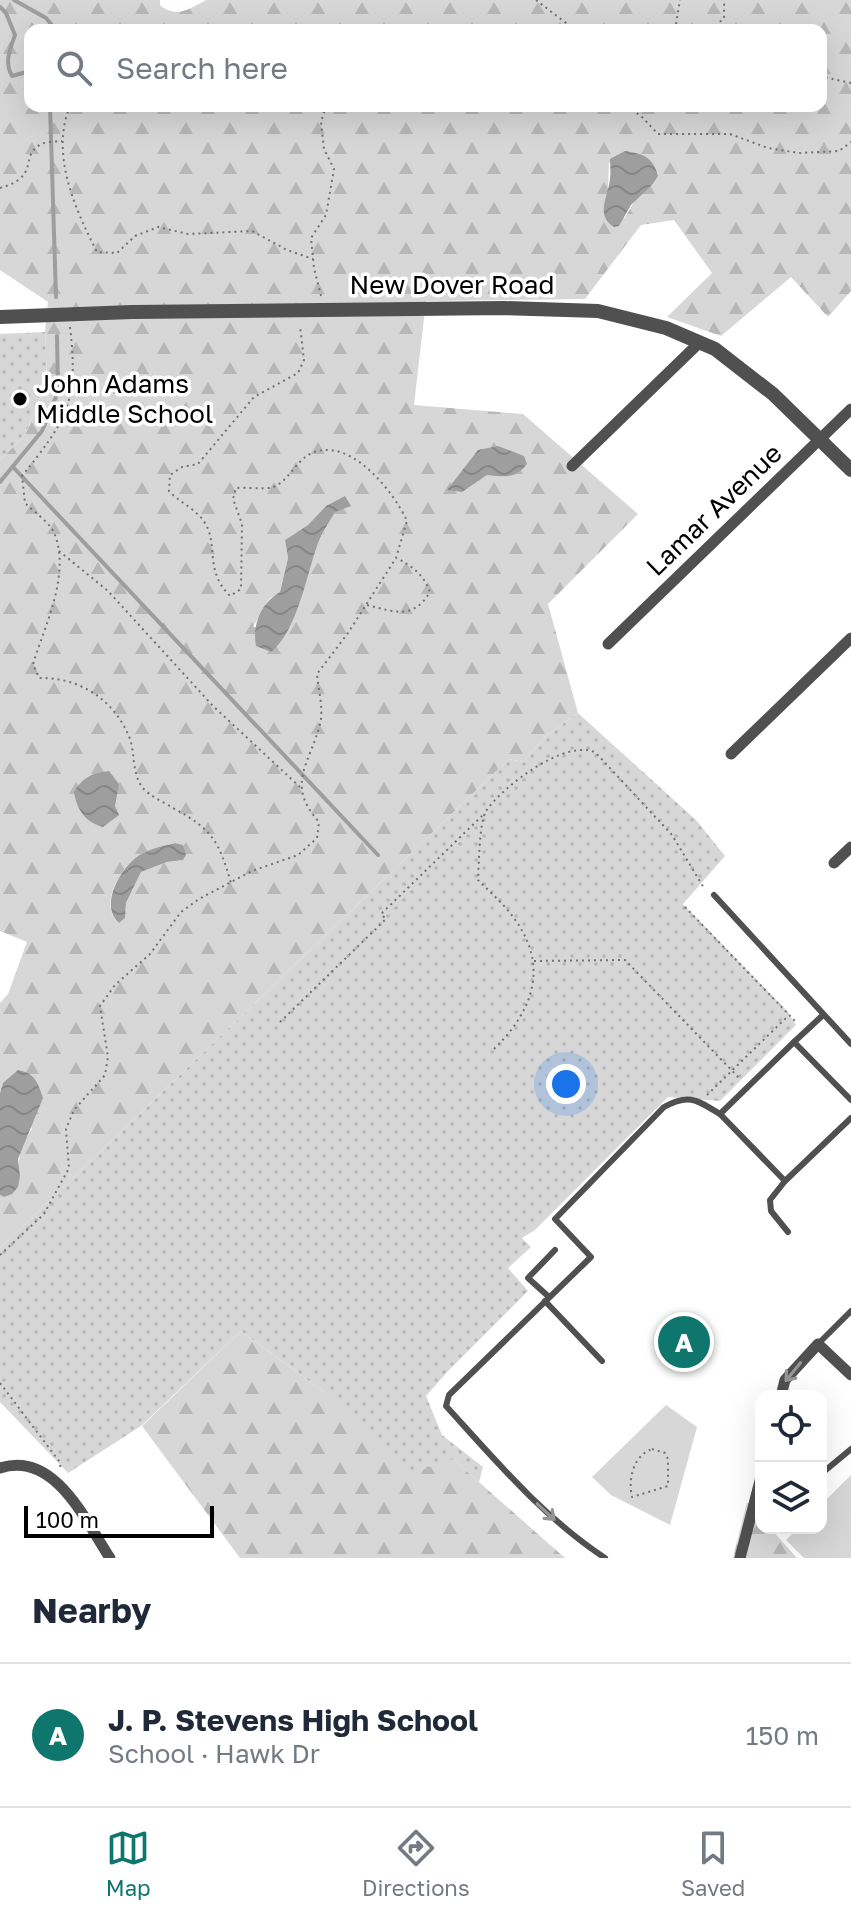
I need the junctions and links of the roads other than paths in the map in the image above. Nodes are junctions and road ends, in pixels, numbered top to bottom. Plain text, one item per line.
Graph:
1 (0, 317) edge
2 (700, 342) junction
3 (851, 409) edge
4 (819, 439) junction
5 (572, 466) dead end
6 (851, 470) edge
7 (851, 638) edge
8 (608, 644) dead end
9 (731, 754) dead end
10 (851, 847) edge
11 (834, 863) dead end
12 (714, 895) dead end
13 (823, 1015) junction
14 (794, 1042) junction
15 (851, 1044) edge
16 (851, 1100) edge
17 (720, 1114) junction
18 (851, 1118) edge
19 (785, 1181) junction
20 (788, 1232) dead end
21 (555, 1250) dead end
22 (547, 1299) junction
23 (851, 1311) edge
24 (818, 1344) junction
25 (602, 1361) dead end
26 (851, 1375) edge
27 (782, 1390) edge
28 (851, 1449) edge
29 (0, 1468) edge
30 (827, 1469) edge
31 (755, 1507) edge
32 (110, 1558) edge
33 (605, 1558) edge
34 (740, 1558) edge

1 - 2 street, New Dover Road
2 - 4 street, New Dover Road
2 - 5 street
3 - 4 street, Lamar Avenue
4 - 6 street, New Dover Road
4 - 8 street, Lamar Avenue
7 - 9 street
10 - 11 street
12 - 13 lane
13 - 14 lane
13 - 15 lane
14 - 16 lane
14 - 17 lane
17 - 19 lane
17 - 22 lane
18 - 19 lane
19 - 20 lane
21 - 22 lane
22 - 25 lane
22 -> 33 lane
23 - 24 lane
24 - 26 street
24 -> 27 street
28 - 30 lane
29 - 32 street
31 - 34 street

